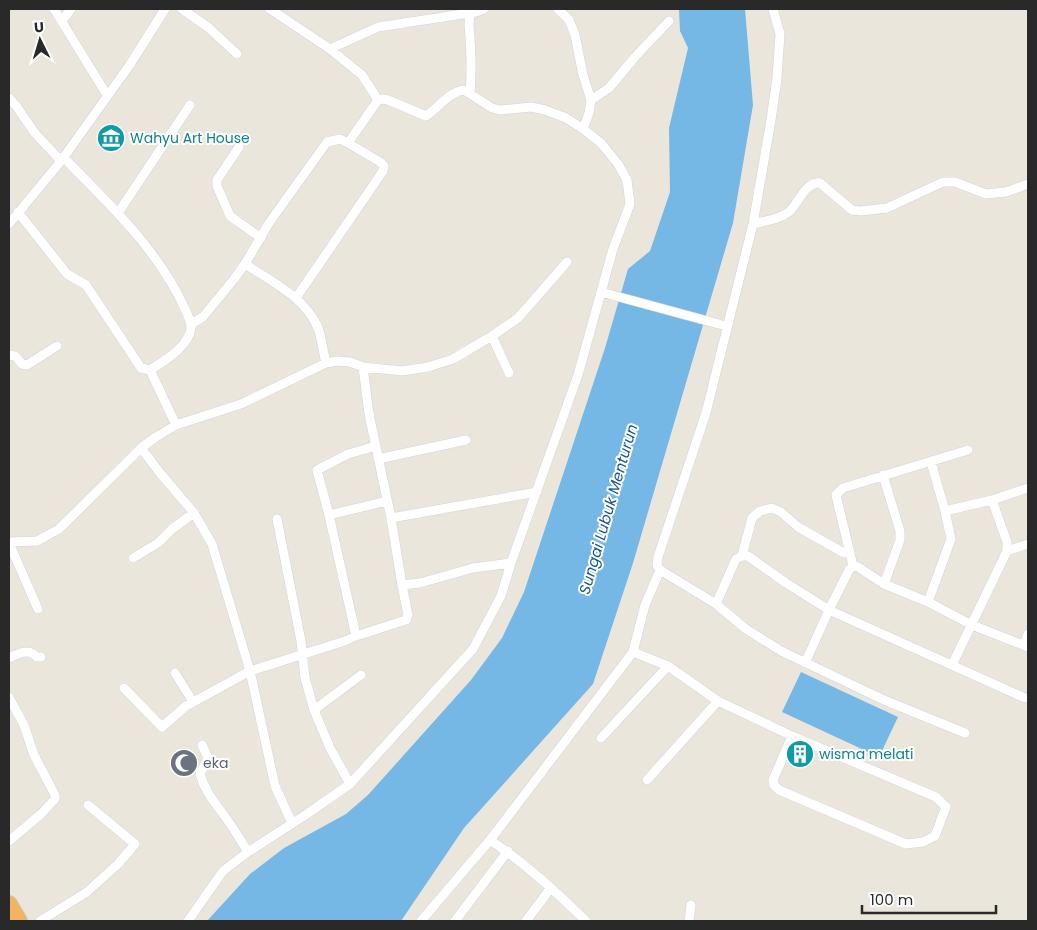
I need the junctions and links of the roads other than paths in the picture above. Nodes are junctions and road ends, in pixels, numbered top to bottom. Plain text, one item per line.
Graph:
1 (54, 9) edge
2 (71, 9) edge
3 (165, 9) edge
4 (182, 9) edge
5 (270, 9) edge
6 (484, 9) edge
7 (558, 9) edge
8 (773, 9) edge
9 (470, 11) edge
10 (62, 21) junction
11 (669, 21) dead end
12 (330, 49) junction
13 (237, 54) dead end
14 (470, 93) junction
15 (107, 95) junction
16 (9, 98) edge
17 (378, 100) junction
18 (591, 100) junction
19 (190, 105) dead end
20 (583, 129) junction
21 (348, 143) junction
22 (239, 147) dead end
23 (62, 159) junction
24 (1028, 184) edge
25 (18, 212) junction
26 (118, 213) junction
27 (9, 224) edge
28 (753, 224) junction
29 (260, 238) junction
30 (567, 262) dead end
31 (245, 264) junction
32 (605, 293) junction
33 (296, 298) junction
34 (191, 324) junction
35 (722, 325) junction
36 (492, 336) junction
37 (57, 346) dead end
38 (9, 354) edge
39 (326, 363) junction
40 (363, 367) junction
41 (150, 370) junction
42 (509, 373) dead end
43 (176, 425) junction
44 (466, 440) dead end
45 (376, 446) junction
46 (142, 448) junction
47 (968, 450) dead end
48 (378, 459) junction
49 (931, 462) junction
50 (883, 475) junction
51 (1028, 488) edge
52 (536, 492) junction
53 (992, 500) junction
54 (387, 501) junction
55 (945, 511) junction
56 (194, 513) junction
57 (329, 515) junction
58 (277, 518) dead end
59 (391, 518) junction
60 (9, 543) edge
61 (1028, 544) edge
62 (849, 551) junction
63 (1007, 551) junction
64 (742, 556) junction
65 (133, 558) dead end
66 (511, 563) junction
67 (853, 566) junction
68 (660, 570) junction
69 (884, 584) junction
70 (402, 585) junction
71 (928, 602) junction
72 (716, 604) junction
73 (38, 609) dead end
74 (829, 610) junction
75 (972, 625) junction
76 (1028, 634) edge
77 (356, 636) junction
78 (1026, 646) edge
79 (633, 652) junction
80 (303, 654) junction
81 (41, 657) dead end
82 (9, 658) edge
83 (806, 663) junction
84 (952, 665) junction
85 (668, 666) junction
86 (250, 671) junction
87 (175, 673) dead end
88 (361, 675) dead end
89 (124, 688) dead end
90 (9, 698) edge
91 (1026, 698) dead end
92 (718, 701) junction
93 (193, 702) junction
94 (314, 710) junction
95 (965, 733) dead end
96 (792, 736) junction
97 (601, 738) dead end
98 (202, 744) dead end
99 (646, 780) dead end
100 (350, 784) junction
101 (88, 805) dead end
102 (292, 823) junction
103 (490, 840) junction
104 (9, 841) edge
105 (508, 851) junction
106 (248, 852) junction
107 (550, 889) junction
108 (9, 904) edge
109 (690, 905) dead end
110 (584, 920) edge
111 (19, 921) edge
112 (40, 921) edge
113 (188, 921) edge
114 (421, 921) edge
115 (455, 921) edge
116 (526, 921) edge
117 (689, 921) edge

1 - 10 street
2 - 10 street
3 - 15 street
4 - 13 street
5 - 12 street
6 - 9 street
7 - 18 street
8 - 28 street
9 - 12 street
9 - 14 street
10 - 15 street
11 - 18 street
12 - 17 street
14 - 17 street
14 - 20 street
15 - 23 street
16 - 23 street
17 - 21 street
18 - 20 street
19 - 26 street
20 - 32 street
21 - 29 street
21 - 33 street
22 - 29 street
23 - 25 street
23 - 26 street
24 - 28 street
25 - 27 street
25 - 41 street
26 - 34 street
28 - 35 street
29 - 31 street
30 - 36 street
31 - 33 street
31 - 34 street
32 - 35 street
32 - 52 street
33 - 39 street
34 - 41 street
35 - 68 street
36 - 40 street
36 - 42 street
37 - 38 street
39 - 40 street
39 - 43 street
40 - 45 street
41 - 43 street
43 - 46 street
44 - 48 street
45 - 48 street
45 - 57 street
46 - 56 street
46 - 60 street
47 - 49 street
48 - 54 street
49 - 50 street
49 - 55 street
50 - 62 street
50 - 69 street
51 - 53 street
52 - 59 street
52 - 66 street
53 - 55 street
53 - 63 street
54 - 57 street
54 - 59 street
55 - 71 street
56 - 65 street
56 - 86 street
57 - 77 street
58 - 80 street
59 - 70 street
60 - 73 street
61 - 63 street
62 - 64 street
62 - 67 street
63 - 75 street
64 - 72 street
64 - 74 street
66 - 70 street
66 - 100 street
67 - 69 street
67 - 74 street
68 - 72 street
68 - 79 street
69 - 71 street
70 - 77 street
71 - 75 street
72 - 83 street
74 - 83 street
74 - 84 street
75 - 78 street
75 - 84 street
76 - 78 street
77 - 80 street
79 - 85 street
79 - 103 street
80 - 86 street
80 - 94 street
81 - 82 street
83 - 95 street
84 - 91 street
85 - 92 street
85 - 97 street
86 - 93 street
86 - 102 street
87 - 93 street
88 - 94 street
89 - 93 street
90 - 104 street
92 - 96 street
92 - 99 street
94 - 100 street
96 - 96 street
98 - 106 street
100 - 102 street
101 - 112 street
102 - 106 street
103 - 105 street
103 - 114 street
105 - 107 street
105 - 115 street
106 - 113 street
107 - 110 street
107 - 116 street
108 - 111 highway
109 - 117 street

